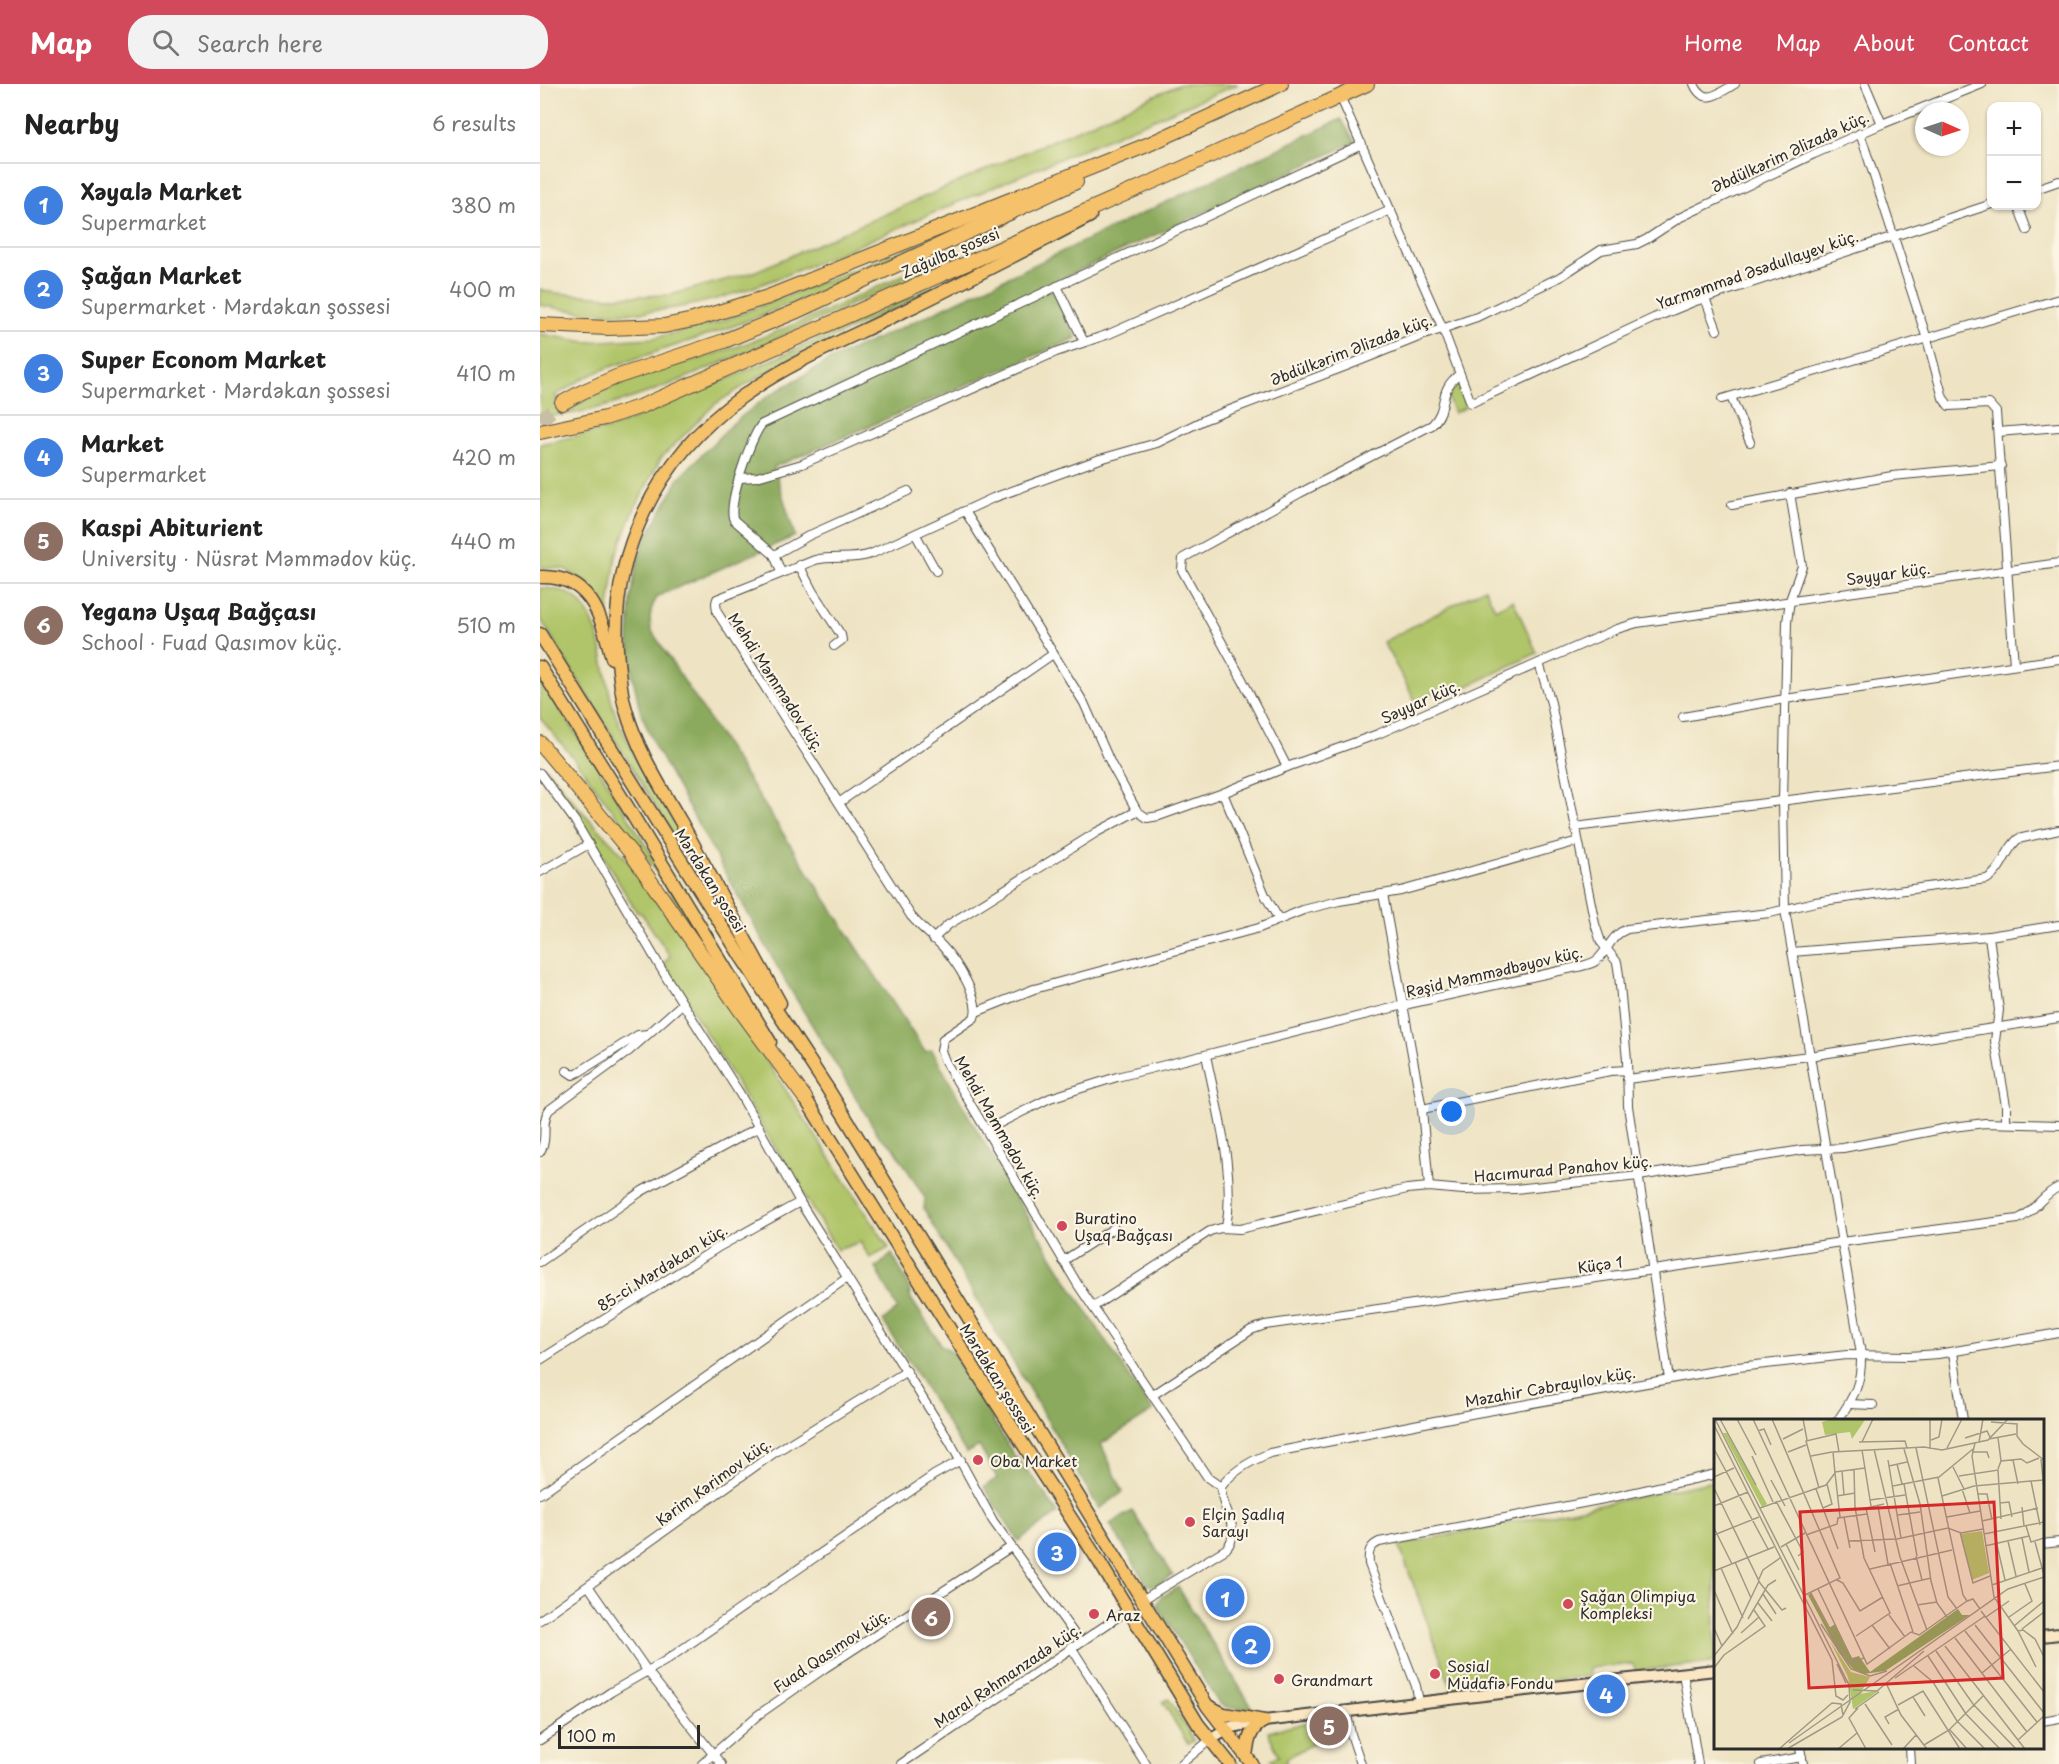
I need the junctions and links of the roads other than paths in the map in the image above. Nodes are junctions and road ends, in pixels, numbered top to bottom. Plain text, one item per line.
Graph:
1 (1281, 84) edge
2 (1367, 84) edge
3 (1694, 84) edge
4 (1735, 84) edge
5 (1865, 84) edge
6 (1982, 84) edge
7 (1340, 96) junction
8 (1882, 124) junction
9 (1860, 133) junction
10 (1362, 144) junction
11 (1147, 145) junction
12 (1160, 179) junction
13 (2059, 181) edge
14 (2041, 188) edge
15 (1987, 206) edge
16 (1391, 210) junction
17 (2020, 210) edge
18 (2027, 230) dead end
19 (1894, 237) junction
20 (1057, 286) junction
21 (1705, 298) junction
22 (2059, 299) edge
23 (540, 318) edge
24 (540, 325) edge
25 (591, 327) junction
26 (1443, 329) junction
27 (1717, 330) dead end
28 (1927, 339) junction
29 (1084, 342) junction
30 (1460, 374) junction
31 (1731, 397) junction
32 (1722, 399) dead end
33 (562, 403) tunnel mouth
34 (605, 418) junction
35 (540, 424) edge
36 (2059, 427) edge
37 (540, 432) edge
38 (1998, 432) junction
39 (1750, 442) dead end
40 (2001, 466) junction
41 (740, 478) junction
42 (908, 491) dead end
43 (1790, 493) junction
44 (1732, 505) dead end
45 (965, 511) junction
46 (916, 535) junction
47 (774, 555) junction
48 (2059, 563) edge
49 (799, 565) junction
50 (2006, 569) junction
51 (936, 571) dead end
52 (781, 572) junction
53 (540, 577) edge
54 (1790, 600) junction
55 (716, 603) joint
56 (540, 634) edge
57 (834, 646) dead end
58 (1053, 654) junction
59 (2059, 659) edge
60 (1539, 663) junction
61 (2014, 665) junction
62 (540, 667) edge
63 (621, 691) junction
64 (1785, 699) junction
65 (1683, 717) dead end
66 (542, 750) edge
67 (2059, 765) edge
68 (1287, 767) junction
69 (540, 773) edge
70 (1223, 793) junction
71 (1783, 800) junction
72 (840, 802) junction
73 (1137, 812) junction
74 (1575, 827) junction
75 (2059, 830) edge
76 (1578, 842) junction
77 (588, 844) junction
78 (540, 872) edge
79 (1383, 894) junction
80 (1785, 910) junction
81 (1279, 920) junction
82 (2059, 925) edge
83 (1989, 936) junction
84 (933, 939) junction
85 (1606, 948) junction
86 (1792, 952) junction
87 (682, 1004) junction
88 (1404, 1005) junction
89 (976, 1012) junction
90 (2059, 1018) edge
91 (1997, 1028) junction
92 (648, 1034) junction
93 (1206, 1055) junction
94 (1809, 1056) junction
95 (1627, 1070) junction
96 (567, 1071) dead end
97 (1627, 1079) junction
98 (826, 1086) junction
99 (805, 1098) junction
100 (1422, 1109) junction
101 (2006, 1123) junction
102 (2059, 1125) edge
103 (759, 1127) junction
104 (986, 1130) junction
105 (859, 1140) joint
106 (1826, 1149) junction
107 (540, 1152) edge
108 (1639, 1176) junction
109 (1429, 1187) junction
110 (2059, 1187) edge
111 (800, 1202) junction
112 (1114, 1228) dead end
113 (1226, 1228) junction
114 (1841, 1242) junction
115 (1063, 1261) junction
116 (540, 1262) edge
117 (1653, 1270) junction
118 (847, 1278) junction
119 (1093, 1307) junction
120 (2059, 1333) edge
121 (1953, 1352) junction
122 (1861, 1354) junction
123 (540, 1360) edge
124 (907, 1371) junction
125 (1669, 1379) junction
126 (1153, 1395) junction
127 (1849, 1404) junction
128 (1873, 1405) dead end
129 (1839, 1419) edge
130 (1963, 1419) edge
131 (960, 1460) junction
132 (1714, 1474) edge
133 (1221, 1487) junction
134 (540, 1494) edge
135 (2059, 1542) edge
136 (2044, 1544) edge
137 (1011, 1546) junction
138 (589, 1587) junction
139 (1142, 1600) junction
140 (1128, 1610) junction
141 (540, 1620) edge
142 (2059, 1634) edge
143 (2044, 1636) edge
144 (1080, 1642) junction
145 (1071, 1647) junction
146 (1714, 1670) edge
147 (648, 1671) junction
148 (1683, 1673) junction
149 (1419, 1702) junction
150 (1209, 1707) junction
151 (1346, 1710) junction
152 (2059, 1718) edge
153 (1264, 1721) junction
154 (2044, 1721) edge
155 (1225, 1729) junction
156 (540, 1740) edge
157 (1210, 1740) junction
158 (1910, 1749) edge
159 (714, 1754) junction
160 (1249, 1760) edge
161 (1802, 1760) edge
162 (702, 1764) edge
163 (722, 1764) edge
164 (901, 1764) edge
165 (1146, 1764) edge
166 (1181, 1764) edge
167 (1230, 1764) edge
168 (1361, 1764) edge
169 (1698, 1764) edge
170 (1761, 1764) edge
171 (1911, 1764) edge

1 - 11 highway
2 - 7 highway, Zağulba şosesi
3 - 4 street
5 - 8 street
6 - 8 street, Əbdülkərim Əlizadə küç.
7 - 10 street
7 - 12 highway, Zağulba şosesi
8 - 9 street, Əbdülkərim Əlizadə küç.
9 - 19 street
9 - 26 street, Əbdülkərim Əlizadə küç.
10 - 16 street
10 - 20 street
11 - 25 highway
11 - 33 highway
12 - 34 highway, Zağulba şosesi
12 - 63 main road
13 - 14 street
15 - 19 street, Yarməmməd Əsədullayev küç.
16 - 26 street
16 - 29 street
17 - 18 street
19 - 21 street, Yarməmməd Əsədullayev küç.
19 - 28 street
20 - 29 street
20 - 41 street
21 - 27 street
21 - 30 street, Yarməmməd Əsədullayev küç.
22 - 28 street
23 - 25 highway
24 - 25 highway
26 - 30 street
26 - 45 street, Əbdülkərim Əlizadə küç.
28 - 31 street
28 - 38 street
29 - 41 street
30 - 68 street
31 - 32 street
31 - 39 street
34 - 35 highway
34 - 37 highway, Zağulba şosesi
36 - 38 street
38 - 40 street
40 - 43 street
40 - 50 street
41 - 47 street
42 - 47 street
43 - 44 street
43 - 54 street
45 - 46 street, Əbdülkərim Əlizadə küç.
45 - 58 street
46 - 49 street, Əbdülkərim Əlizadə küç.
46 - 51 street
47 - 52 street
48 - 50 street, Səyyar küç.
49 - 52 street, Əbdülkərim Əlizadə küç.
49 - 57 street
50 - 54 street, Səyyar küç.
50 - 61 street
52 - 55 street, Əbdülkərim Əlizadə küç.
53 - 63 main road
54 - 60 street, Səyyar küç.
54 - 64 street
55 - 72 street, Mehdi Məmmədov küç.
56 - 98 main road, Mərdəkan şosesi
58 - 72 street
58 - 73 street
59 - 61 street
60 - 68 street, Səyyar küç.
60 - 74 street
61 - 64 street
62 - 99 main road
63 - 98 main road
64 - 65 street
64 - 71 street
66 - 99 highway
67 - 71 street
68 - 70 street, Səyyar küç.
69 - 77 street
70 - 73 street, Səyyar küç.
70 - 81 street
71 - 74 street
71 - 80 street
72 - 84 street, Mehdi Məmmədov küç.
73 - 84 street
74 - 76 street
75 - 80 street, Rəşid Məmmədbəyov küç.
76 - 79 street
76 - 85 street
77 - 78 street
77 - 87 street
79 - 81 street
79 - 88 street
80 - 85 street, Rəşid Məmmədbəyov küç.
80 - 86 street
81 - 89 street
82 - 83 street
83 - 86 street
83 - 91 street
84 - 89 street, Mehdi Məmmədov küç.
85 - 88 street, Rəşid Məmmədbəyov küç.
85 - 95 street
86 - 94 street
87 - 92 street
87 - 103 street
88 - 93 street, Rəşid Məmmədbəyov küç.
88 - 100 street
89 - 104 street, Mehdi Məmmədov küç.
90 - 91 street
91 - 94 street
91 - 101 street
92 - 96 street
92 - 107 street
93 - 104 street, Rəşid Məmmədbəyov küç.
93 - 113 street
94 - 97 street
94 - 106 street
95 - 97 street
95 - 100 street
97 - 108 street
98 - 105 main road, Mərdəkan şosesi
99 - 140 main road, Mərdəkan şossesi
100 - 109 street
101 - 102 street, Hacımurad Pənahov küç.
101 - 106 street, Hacımurad Pənahov küç.
103 - 111 street
103 - 116 street
104 - 115 street, Mehdi Məmmədov küç.
105 - 139 main road, Mərdəkan şossesi
106 - 108 street, Hacımurad Pənahov küç.
106 - 114 street
108 - 109 street, Hacımurad Pənahov küç.
108 - 117 street
109 - 113 street, Hacımurad Pənahov küç.
110 - 114 street, Küçə 1
111 - 118 street
111 - 123 street, 85-ci Mərdəkan küç.
112 - 115 street
113 - 119 street, Hacımurad Pənahov küç.
114 - 117 street, Küçə 1
114 - 122 street
115 - 119 street, Mehdi Məmmədov küç.
117 - 125 street
117 - 126 street, Küçə 1
118 - 124 street
118 - 134 street
119 - 126 street, Mehdi Məmmədov küç.
120 - 121 street, Məzahir Cəbrayılov küç.
121 - 122 street, Məzahir Cəbrayılov küç.
121 - 130 street
122 - 125 street, Məzahir Cəbrayılov küç.
122 - 127 street
124 - 131 street
124 - 138 street, Kərim Kərimov küç.
125 - 133 street, Məzahir Cəbrayılov küç.
126 - 133 street, Mehdi Məmmədov küç.
127 - 128 street
127 - 129 street
131 - 137 street
131 - 147 street
132 - 149 street
133 - 139 street
135 - 136 street
137 - 144 street
137 - 159 street, Fuad Qasımov küç.
138 - 141 street, Kərim Kərimov küç.
138 - 147 street
139 - 150 main road, Mərdəkan şossesi
140 - 144 street, Maral Rəhmanzadə küç.
140 - 157 main road, Mərdəkan şossesi
142 - 143 street
144 - 145 street, Maral Rəhmanzadə küç.
145 - 164 street, Maral Rəhmanzadə küç.
145 - 165 street
146 - 148 street
147 - 156 street
147 - 159 street
148 - 149 street
148 - 169 street
149 - 151 street
150 - 153 main road
150 - 155 main road, Mərdəkan şossesi
151 - 153 street
151 - 168 street
152 - 154 street
153 - 155 street
153 - 160 main road
155 - 157 street
155 - 160 main road, Mərdəkan şossesi
157 - 166 street
157 - 167 main road, Mərdəkan şossesi
158 - 171 street
159 - 162 street, Fuad Qasımov küç.
159 - 163 street
161 - 170 street

